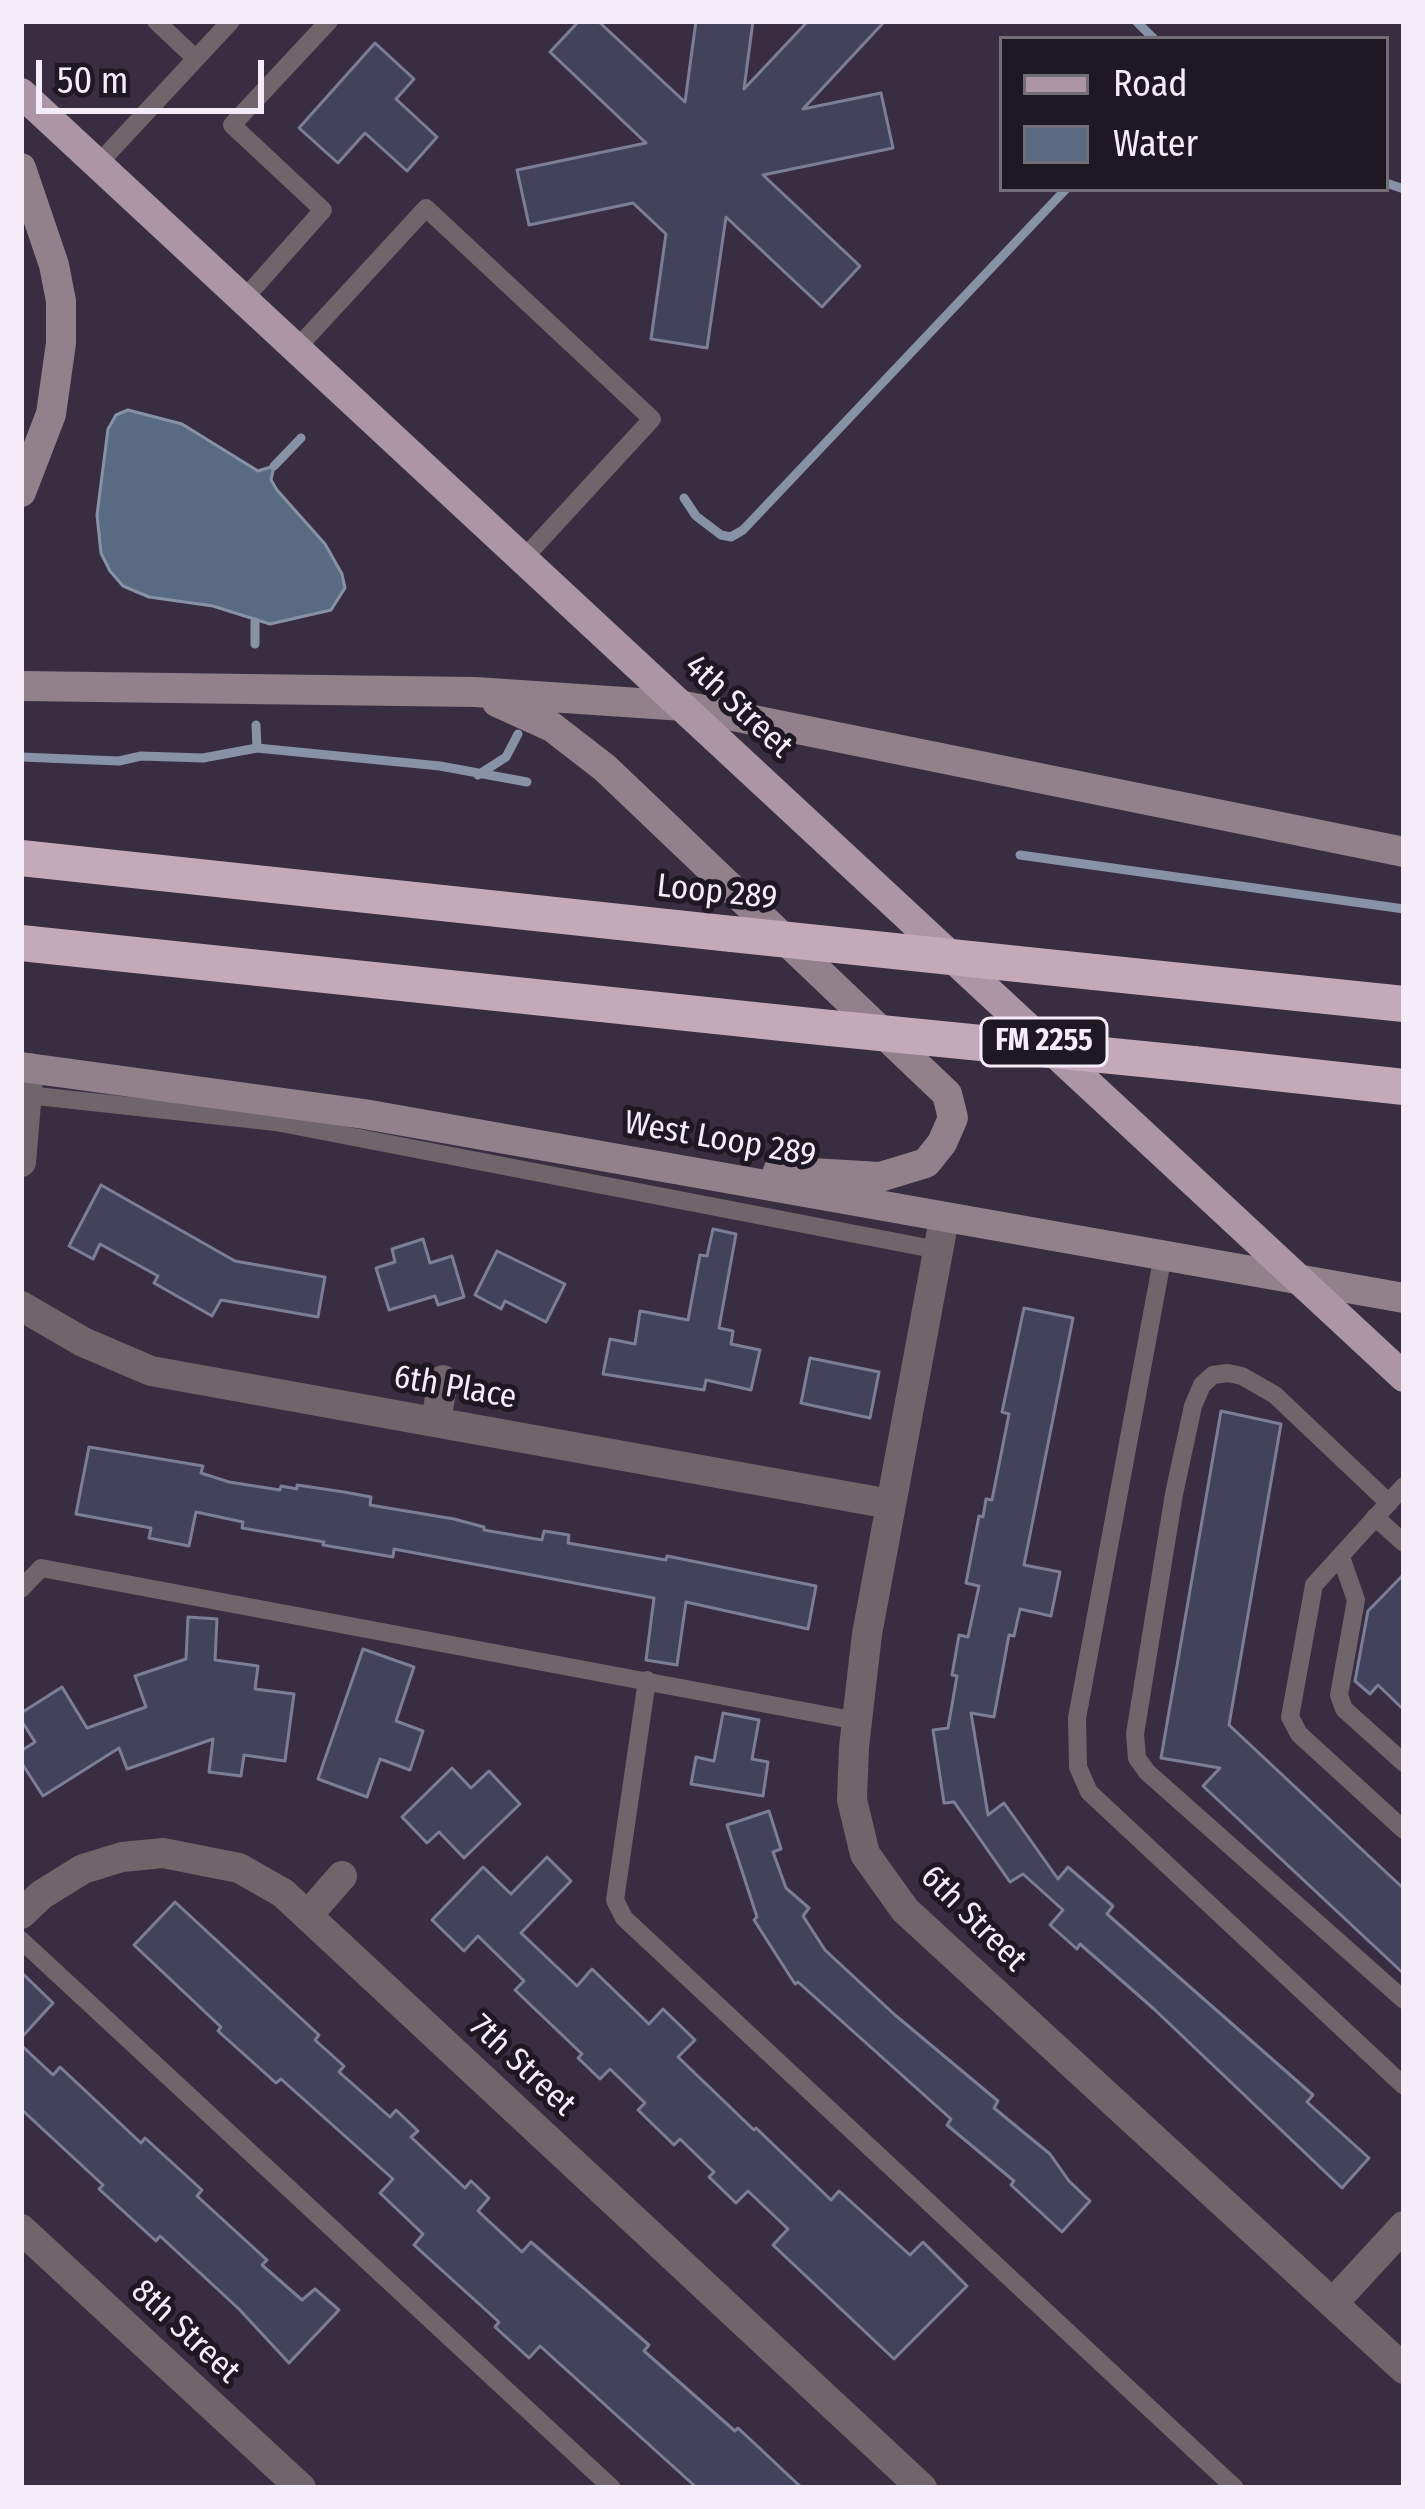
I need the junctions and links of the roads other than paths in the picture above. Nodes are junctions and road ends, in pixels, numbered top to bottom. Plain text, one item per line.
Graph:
1 (156, 21) edge
2 (231, 21) edge
3 (329, 21) edge
4 (196, 58) junction
5 (21, 93) edge
6 (98, 164) junction
7 (21, 168) edge
8 (244, 299) junction
9 (297, 347) junction
10 (21, 492) edge
11 (524, 558) junction
12 (21, 686) edge
13 (475, 692) junction
14 (684, 706) junction
15 (1404, 852) edge
16 (21, 858) edge
17 (21, 944) edge
18 (1404, 1004) edge
19 (25, 1077) edge
20 (1404, 1087) edge
21 (21, 1162) edge
22 (652, 1163) junction
23 (941, 1234) junction
24 (1163, 1256) junction
25 (1298, 1278) junction
26 (1404, 1298) edge
27 (21, 1306) edge
28 (1404, 1377) edge
29 (443, 1380) dead end
30 (436, 1421) junction
31 (1404, 1486) edge
32 (890, 1504) junction
33 (1382, 1510) junction
34 (1404, 1544) edge
35 (1341, 1556) junction
36 (21, 1589) edge
37 (647, 1680) junction
38 (857, 1721) junction
39 (1404, 1763) edge
40 (1404, 1830) edge
41 (342, 1876) dead end
42 (21, 1915) edge
43 (308, 1915) junction
44 (21, 1940) edge
45 (1404, 2000) edge
46 (1404, 2086) edge
47 (1404, 2226) edge
48 (21, 2229) edge
49 (1333, 2303) junction
50 (1404, 2369) edge
51 (301, 2488) edge
52 (612, 2488) edge
53 (922, 2488) edge
54 (1235, 2488) edge

1 - 4 lane
2 - 4 lane
3 - 8 lane
4 - 6 lane
5 - 6 main road, 4th Street / FM 2255
6 - 8 main road, 4th Street / FM 2255
7 - 10 main road
8 - 9 main road, 4th Street / FM 2255
9 - 11 main road, 4th Street / FM 2255
9 - 11 lane
11 - 14 main road, 4th Street / FM 2255
12 - 13 main road
13 - 14 main road
13 - 22 main road
14 - 15 main road
14 - 25 main road, 4th Street / FM 2255
16 - 18 highway, Loop 289, bridge
17 - 20 highway, bridge
19 - 21 street
19 - 22 main road, West Loop 289
19 - 23 lane
22 - 23 main road, West Loop 289
23 - 24 main road, West Loop 289
23 - 32 street, 6th Street
24 - 25 main road, West Loop 289
24 - 46 lane
25 - 26 main road, West Loop 289
25 - 28 main road, 4th Street / FM 2255
27 - 30 street, 6th Place
29 - 30 street
30 - 32 street, 6th Place
31 - 33 lane
32 - 38 street, 6th Street
33 - 34 lane
33 - 35 lane
33 - 45 lane
35 - 39 lane
35 - 40 lane
36 - 37 lane
37 - 38 lane
37 - 54 lane
38 - 49 street, 6th Street
41 - 43 street
42 - 43 street, 7th Street
43 - 53 street, 7th Street
44 - 52 lane
47 - 49 street
48 - 51 street, 8th Street
49 - 50 street, 6th Street

